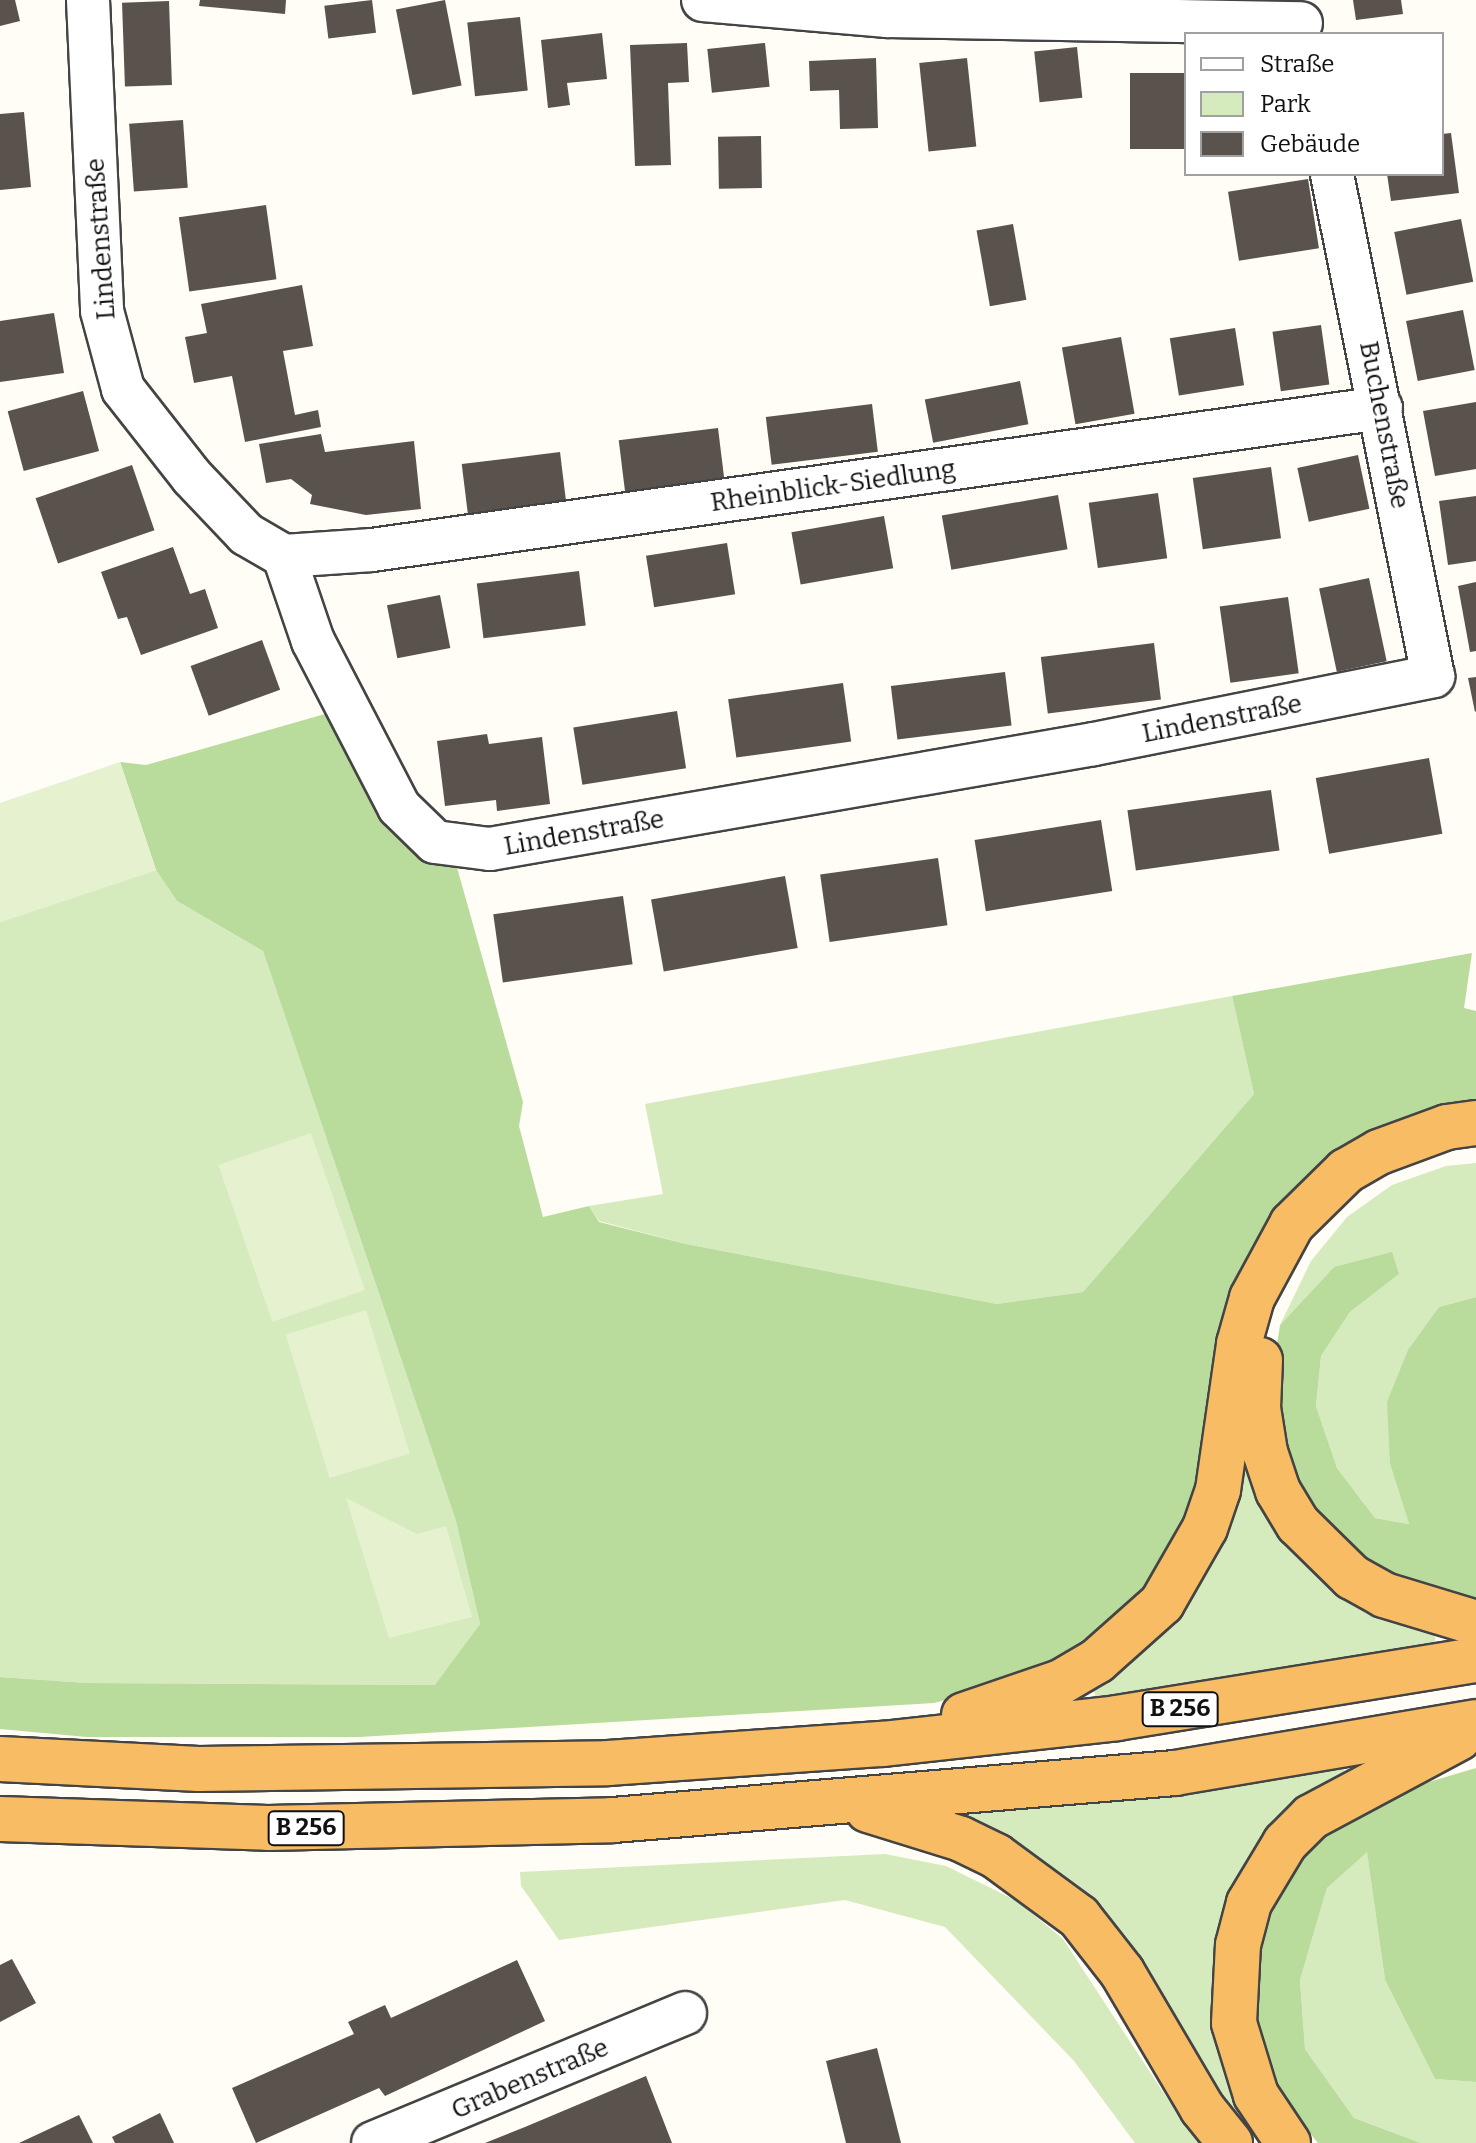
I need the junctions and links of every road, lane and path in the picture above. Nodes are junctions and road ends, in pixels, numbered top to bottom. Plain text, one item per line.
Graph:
1 (88, 0) edge
2 (703, 0) edge
3 (1301, 19) edge
4 (1332, 176) edge
5 (1381, 408) junction
6 (284, 556) junction
7 (1433, 676) joint
8 (1476, 1123) edge
9 (1476, 1147) edge
10 (1476, 1623) edge
11 (1476, 1660) edge
12 (1476, 1722) edge
13 (1476, 1730) edge
14 (883, 1744) junction
15 (0, 1759) edge
16 (847, 1804) junction
17 (0, 1819) edge
18 (685, 2013) dead end
19 (373, 2143) edge
20 (1230, 2143) edge
21 (1288, 2143) edge

1 - 6 street, Lindenstraße
2 - 3 street
4 - 5 street, Buchenstraße
5 - 6 street, Rheinblick-Siedlung
5 - 7 street, Buchenstraße
6 - 7 street, Lindenstraße
8 - 14 highway
9 - 10 highway
11 - 14 highway, B 256
12 - 16 highway, B 256
13 - 21 highway
14 - 15 highway, B 256
16 - 17 highway, B 256
16 - 20 highway
18 - 19 street, Grabenstraße

